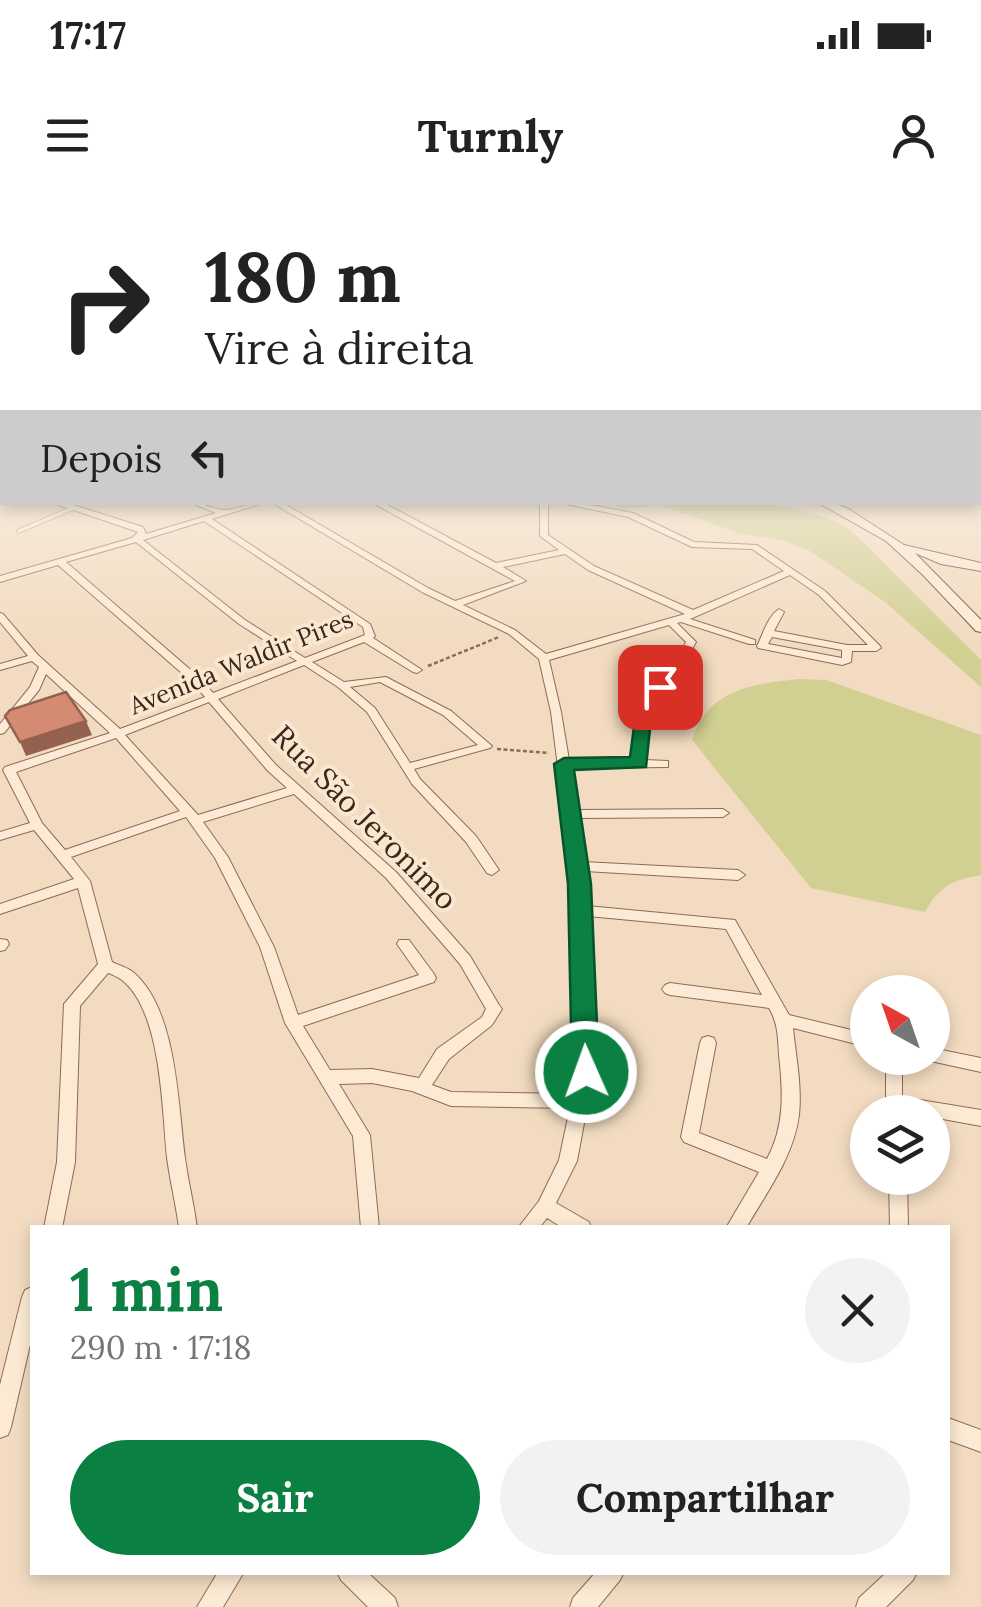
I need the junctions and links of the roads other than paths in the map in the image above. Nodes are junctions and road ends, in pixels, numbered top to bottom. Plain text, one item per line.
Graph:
1 (59, 514) edge
2 (91, 514) edge
3 (222, 514) edge
4 (296, 514) edge
5 (396, 514) edge
6 (544, 514) edge
7 (623, 514) edge
8 (842, 514) edge
9 (206, 518) junction
10 (18, 530) dead end
11 (136, 538) junction
12 (894, 543) junction
13 (563, 552) junction
14 (60, 562) junction
15 (496, 566) junction
16 (926, 566) junction
17 (956, 566) junction
18 (981, 569) edge
19 (787, 573) junction
20 (0, 579) edge
21 (939, 582) junction
22 (456, 604) junction
23 (779, 612) dead end
24 (693, 614) junction
25 (2, 620) edge
26 (676, 620) junction
27 (981, 628) edge
28 (768, 633) junction
29 (367, 639) junction
30 (756, 643) junction
31 (847, 648) junction
32 (34, 657) junction
33 (544, 658) junction
34 (304, 663) junction
35 (44, 666) junction
36 (0, 667) edge
37 (417, 670) road end
38 (342, 685) junction
39 (213, 697) junction
40 (0, 731) edge
41 (118, 734) junction
42 (563, 759) junction
43 (639, 763) junction
44 (664, 764) dead end
45 (407, 766) junction
46 (4, 769) edge
47 (295, 790) junction
48 (723, 813) dead end
49 (571, 814) junction
50 (190, 817) junction
51 (38, 825) junction
52 (0, 836) edge
53 (64, 855) junction
54 (577, 866) junction
55 (492, 870) dead end
56 (738, 875) dead end
57 (83, 881) junction
58 (0, 910) edge
59 (580, 910) junction
60 (404, 944) dead end
61 (106, 966) junction
62 (670, 989) dead end
63 (772, 1002) junction
64 (784, 1020) junction
65 (294, 1023) junction
66 (850, 1036) edge
67 (708, 1042) dead end
68 (950, 1060) edge
69 (981, 1066) edge
70 (329, 1077) junction
71 (418, 1086) junction
72 (582, 1101) junction
73 (950, 1114) edge
74 (981, 1118) edge
75 (771, 1169) junction
76 (898, 1195) edge
77 (545, 1207) junction
78 (54, 1225) edge
79 (188, 1225) edge
80 (370, 1225) edge
81 (530, 1225) edge
82 (577, 1225) edge
83 (737, 1225) edge
84 (899, 1225) edge
85 (30, 1305) edge
86 (0, 1427) edge
87 (950, 1430) edge
88 (981, 1441) edge
89 (230, 1575) edge
90 (353, 1575) edge
91 (609, 1575) edge
92 (902, 1575) edge
93 (209, 1607) edge
94 (386, 1607) edge
95 (582, 1607) edge
96 (868, 1607) edge

1 - 10 lane
2 - 11 street
3 - 9 street
4 - 22 street
5 - 15 street
6 - 13 street
7 - 19 street
8 - 12 main road
9 - 11 street
9 - 29 street, Avenida Waldir Pires
11 - 14 street
11 - 34 street
12 - 16 main road
12 - 17 main road
13 - 15 street
13 - 24 street
14 - 20 street
14 - 39 street, Rua São Jeronimo
15 - 22 street
16 - 17 main road
16 - 21 main road
17 - 18 main road
17 - 21 main road
19 - 24 street
19 - 31 street
21 - 27 main road
22 - 33 street
23 - 28 street
24 - 26 street
25 - 32 street
26 - 30 street
26 - 33 street
26 - 43 street
28 - 30 street
28 - 31 street
29 - 34 street, Avenida Waldir Pires
29 - 37 street
30 - 31 street
32 - 35 street
32 - 36 street
33 - 42 street
34 - 38 street
34 - 39 street, Avenida Waldir Pires
35 - 40 street
35 - 41 street
38 - 45 street
38 - 45 street
39 - 41 street, Avenida Waldir Pires
39 - 47 street, Rua São Jeronimo
41 - 46 street, Avenida Waldir Pires
41 - 50 street
42 - 43 street
42 - 49 street
43 - 44 street
45 - 55 street
46 - 51 street
47 - 50 street
47 - 71 street, Rua São Jeronimo
48 - 49 street
49 - 54 street
50 - 53 street
50 - 65 street
51 - 52 street
51 - 53 street
53 - 57 street
54 - 56 street
54 - 59 street
57 - 58 street
57 - 61 street
59 - 63 street
59 - 72 street
60 - 65 street
61 - 78 street
61 - 79 street
62 - 63 street
63 - 64 street
64 - 66 street
64 - 75 street
65 - 70 street
67 - 75 street
68 - 69 street
70 - 71 street
70 - 80 street
71 - 72 street
72 - 77 street
73 - 74 street
75 - 83 street
76 - 84 street
77 - 81 street
77 - 82 street
85 - 86 street
87 - 88 street
89 - 93 street
90 - 94 street
91 - 95 street
92 - 96 street

